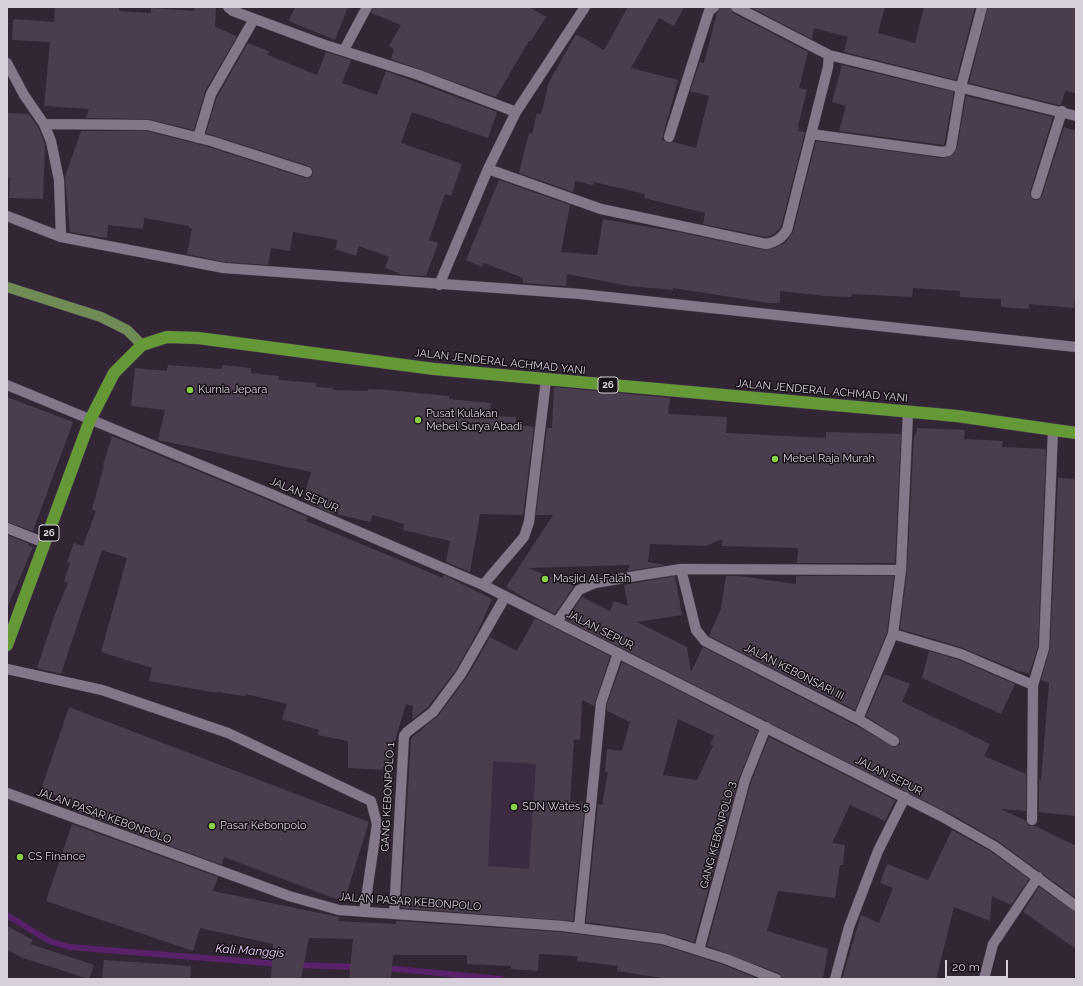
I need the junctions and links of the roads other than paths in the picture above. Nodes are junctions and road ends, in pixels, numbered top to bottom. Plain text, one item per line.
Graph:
1 (228, 7) edge
2 (367, 7) edge
3 (585, 7) edge
4 (714, 7) edge
5 (736, 7) edge
6 (982, 7) edge
7 (254, 19) junction
8 (344, 50) junction
9 (829, 55) junction
10 (7, 63) edge
11 (961, 87) junction
12 (1062, 111) junction
13 (516, 112) junction
14 (1076, 116) edge
15 (44, 124) junction
16 (811, 134) junction
17 (669, 137) dead end
18 (198, 138) junction
19 (488, 169) junction
20 (307, 172) dead end
21 (1036, 194) dead end
22 (7, 216) edge
23 (61, 237) junction
24 (439, 285) junction
25 (7, 287) edge
26 (142, 345) junction
27 (1076, 347) edge
28 (546, 380) junction
29 (7, 386) edge
30 (908, 412) junction
31 (90, 420) junction
32 (1053, 430) junction
33 (1076, 433) edge
34 (7, 528) edge
35 (45, 543) junction
36 (681, 569) junction
37 (901, 570) junction
38 (483, 585) junction
39 (505, 597) junction
40 (557, 622) junction
41 (893, 634) junction
42 (7, 646) edge
43 (618, 653) junction
44 (7, 669) edge
45 (1033, 685) junction
46 (858, 719) junction
47 (766, 727) junction
48 (894, 741) dead end
49 (7, 793) edge
50 (905, 797) junction
51 (1032, 820) dead end
52 (1038, 877) junction
53 (1076, 906) edge
54 (364, 912) junction
55 (394, 913) junction
56 (579, 928) junction
57 (699, 950) junction
58 (776, 979) edge
59 (835, 979) edge
60 (984, 979) edge

1 - 7 street
2 - 8 street
3 - 13 street
4 - 17 street
5 - 9 street
6 - 11 street
7 - 8 street
7 - 18 street
8 - 13 street
9 - 11 street
9 - 16 street
10 - 15 street
11 - 12 street
11 - 16 street
12 - 14 street
12 - 21 street
13 - 19 street
15 - 18 street
15 - 23 street
16 - 19 street
18 - 20 street
19 - 24 street
22 - 23 street
23 - 24 street
24 - 27 street
25 - 26 main road
26 - 28 highway, JALAN JENDERAL ACHMAD YANI / 26
26 - 31 highway, 26
28 - 30 highway, JALAN JENDERAL ACHMAD YANI / 26
28 - 38 street
29 - 31 street, JALAN SEPUR
30 - 32 highway, JALAN JENDERAL ACHMAD YANI / 26
30 - 37 street
31 - 35 highway, 26
31 - 38 street, JALAN SEPUR
32 - 33 highway, JALAN JENDERAL ACHMAD YANI / 26
32 - 45 street
34 - 35 street
35 - 42 highway, 26
36 - 37 street
36 - 40 street
36 - 46 street, JALAN KEBONSARI III
37 - 41 street
38 - 39 street, JALAN SEPUR
39 - 40 street, JALAN SEPUR
39 - 55 street, GANG KEBONPOLO 1
40 - 43 street, JALAN SEPUR
41 - 45 street
41 - 46 street
43 - 47 street, JALAN SEPUR
43 - 56 street
44 - 54 street
45 - 51 street
46 - 48 street, JALAN KEBONSARI III
47 - 50 street, JALAN SEPUR
47 - 57 street, GANG KEBONPOLO 3
49 - 54 street, JALAN PASAR KEBONPOLO
50 - 52 street, JALAN SEPUR
50 - 59 street
52 - 53 street, JALAN SEPUR
52 - 60 street
54 - 55 street, JALAN PASAR KEBONPOLO
55 - 56 street, JALAN PASAR KEBONPOLO
56 - 57 street, JALAN PASAR KEBONPOLO
57 - 58 street, JALAN PASAR KEBONPOLO

